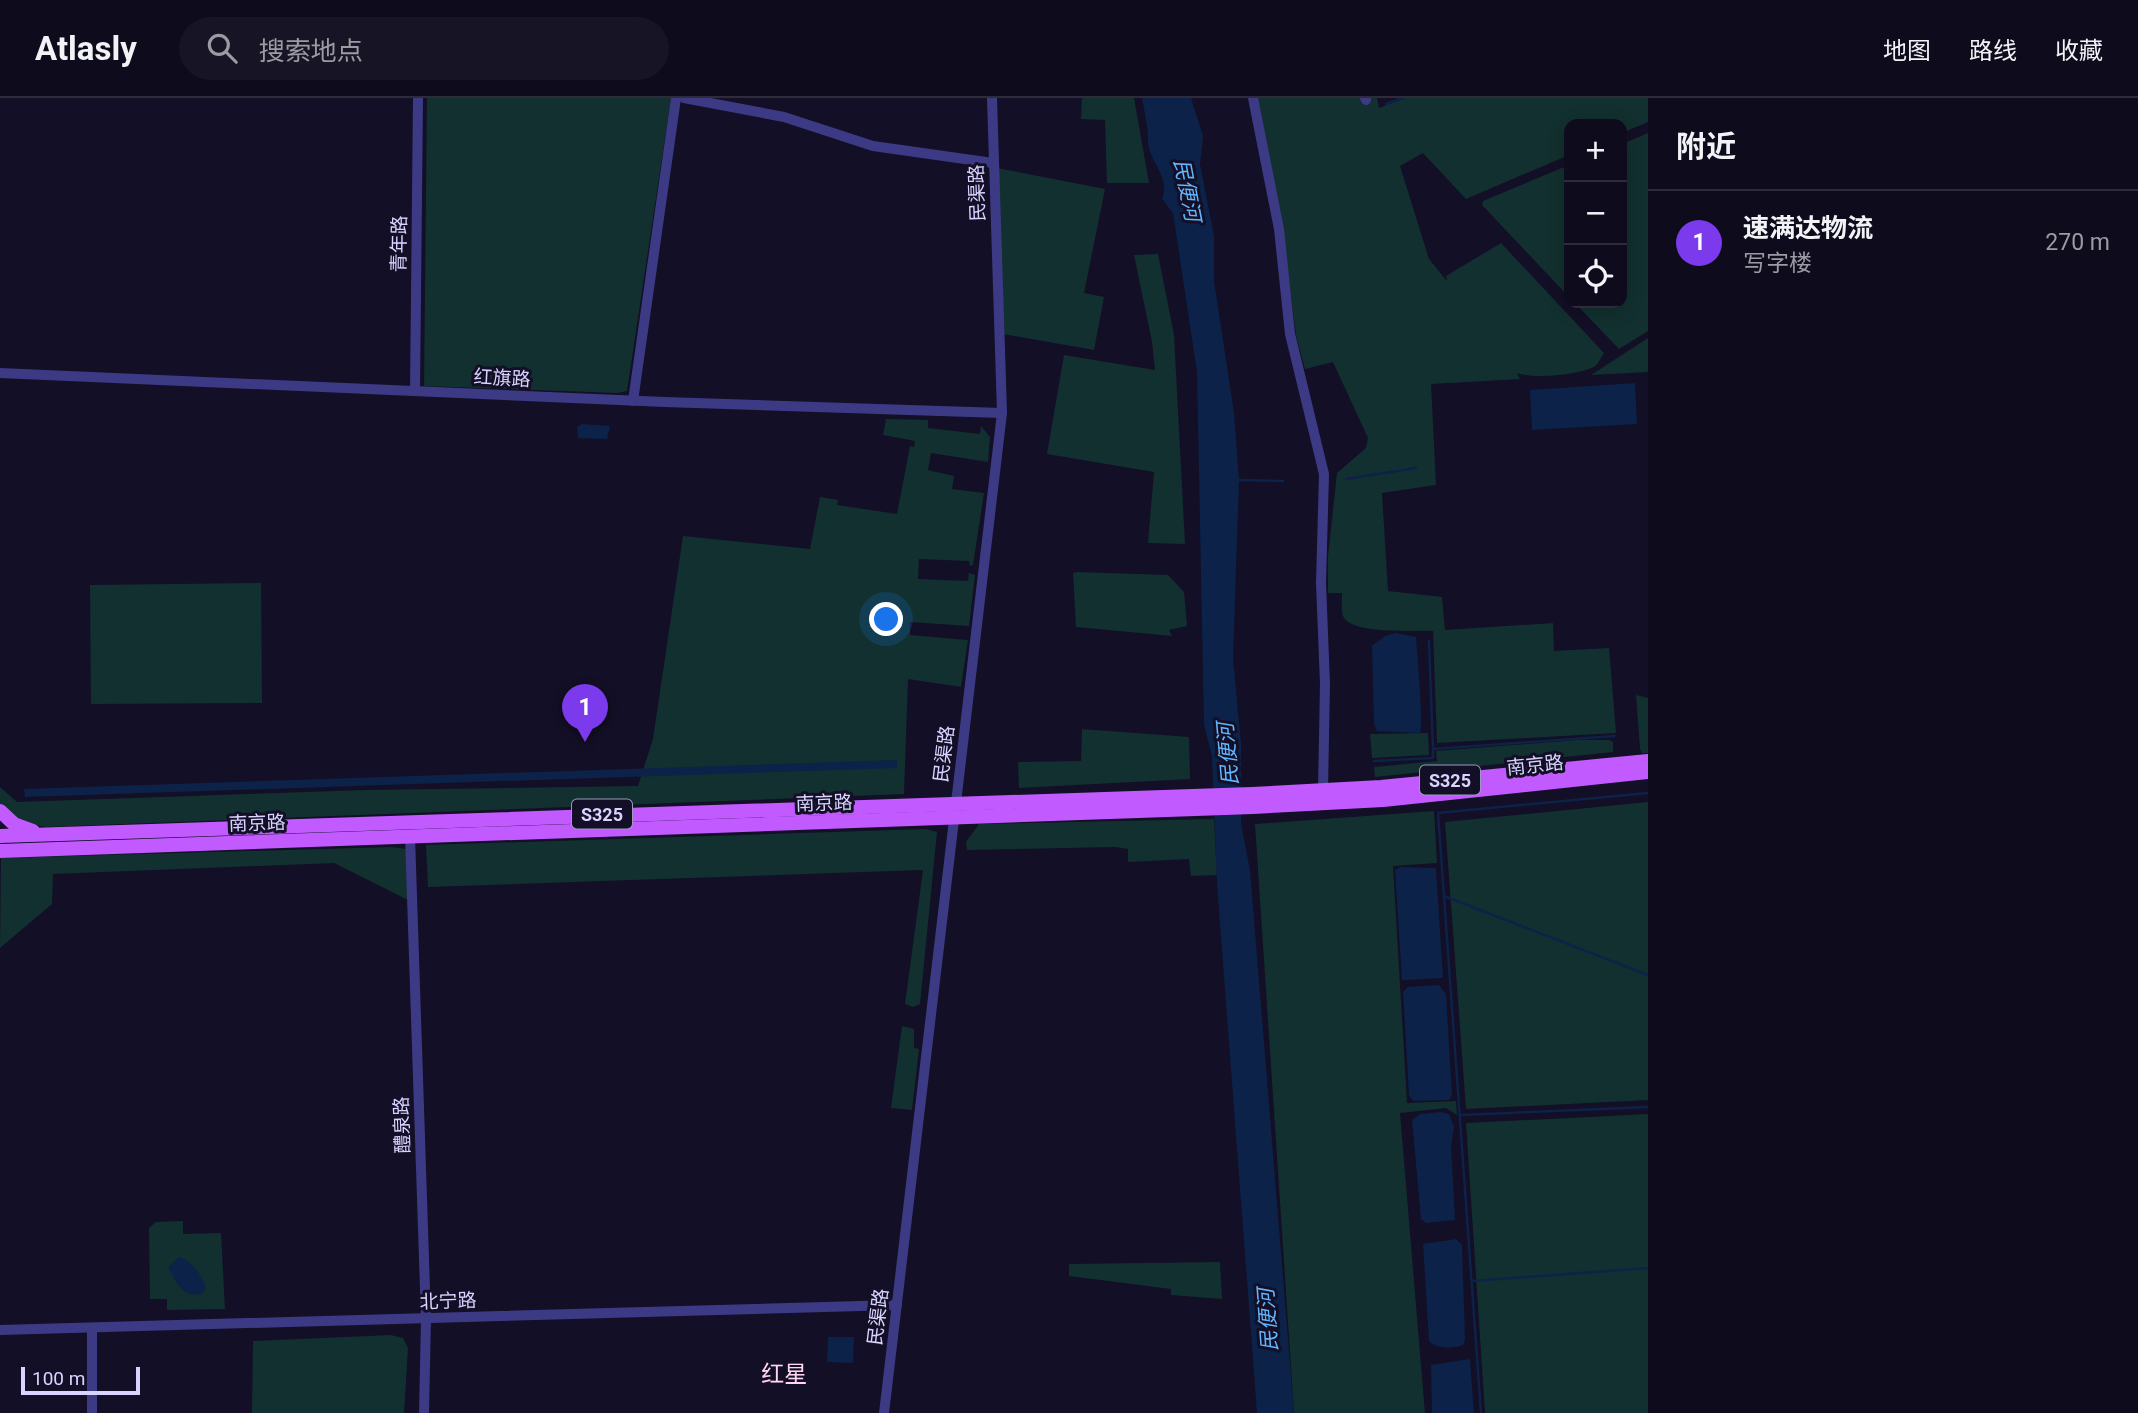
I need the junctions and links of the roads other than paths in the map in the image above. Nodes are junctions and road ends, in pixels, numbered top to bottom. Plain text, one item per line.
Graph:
1 (418, 98) edge
2 (676, 98) edge
3 (684, 98) edge
4 (992, 98) edge
5 (1253, 98) edge
6 (993, 163) junction
7 (0, 373) edge
8 (415, 391) junction
9 (633, 401) junction
10 (1002, 413) junction
11 (1648, 761) edge
12 (1648, 772) edge
13 (1323, 790) junction
14 (1252, 800) junction
15 (957, 801) junction
16 (1204, 802) junction
17 (0, 811) edge
18 (955, 817) junction
19 (62, 834) junction
20 (0, 836) edge
21 (410, 836) junction
22 (0, 852) edge
23 (898, 1305) junction
24 (426, 1319) junction
25 (92, 1328) junction
26 (0, 1330) edge
27 (92, 1413) edge
28 (424, 1413) edge
29 (884, 1413) edge

1 - 8 street, 青年路
2 - 9 street
3 - 6 street
4 - 6 street, 民渠路
5 - 13 street
6 - 10 street, 民渠路
7 - 8 street, 红旗路
8 - 9 street, 红旗路
9 - 10 street, 红旗路
10 - 15 street, 民渠路
11 - 13 main road, 南京路 / S325
12 - 14 main road, 南京路 / S325
13 - 14 main road, 南京路 / S325
14 - 16 main road, 南京路 / S325
15 - 16 main road, 南京路 / S325
15 - 18 street, 民渠路
15 - 19 main road, 南京路 / S325
16 - 18 main road, 南京路 / S325
17 - 19 main road
18 - 21 main road, 南京路 / S325
18 - 23 street, 民渠路
19 - 20 main road, 南京路 / S325
21 - 22 main road, 南京路 / S325
21 - 24 street, 醴泉路
23 - 24 street, 北宁路
23 - 29 street, 民渠路
24 - 25 street, 北宁路
24 - 28 street, 醴泉路
25 - 26 street, 北宁路
25 - 27 street

